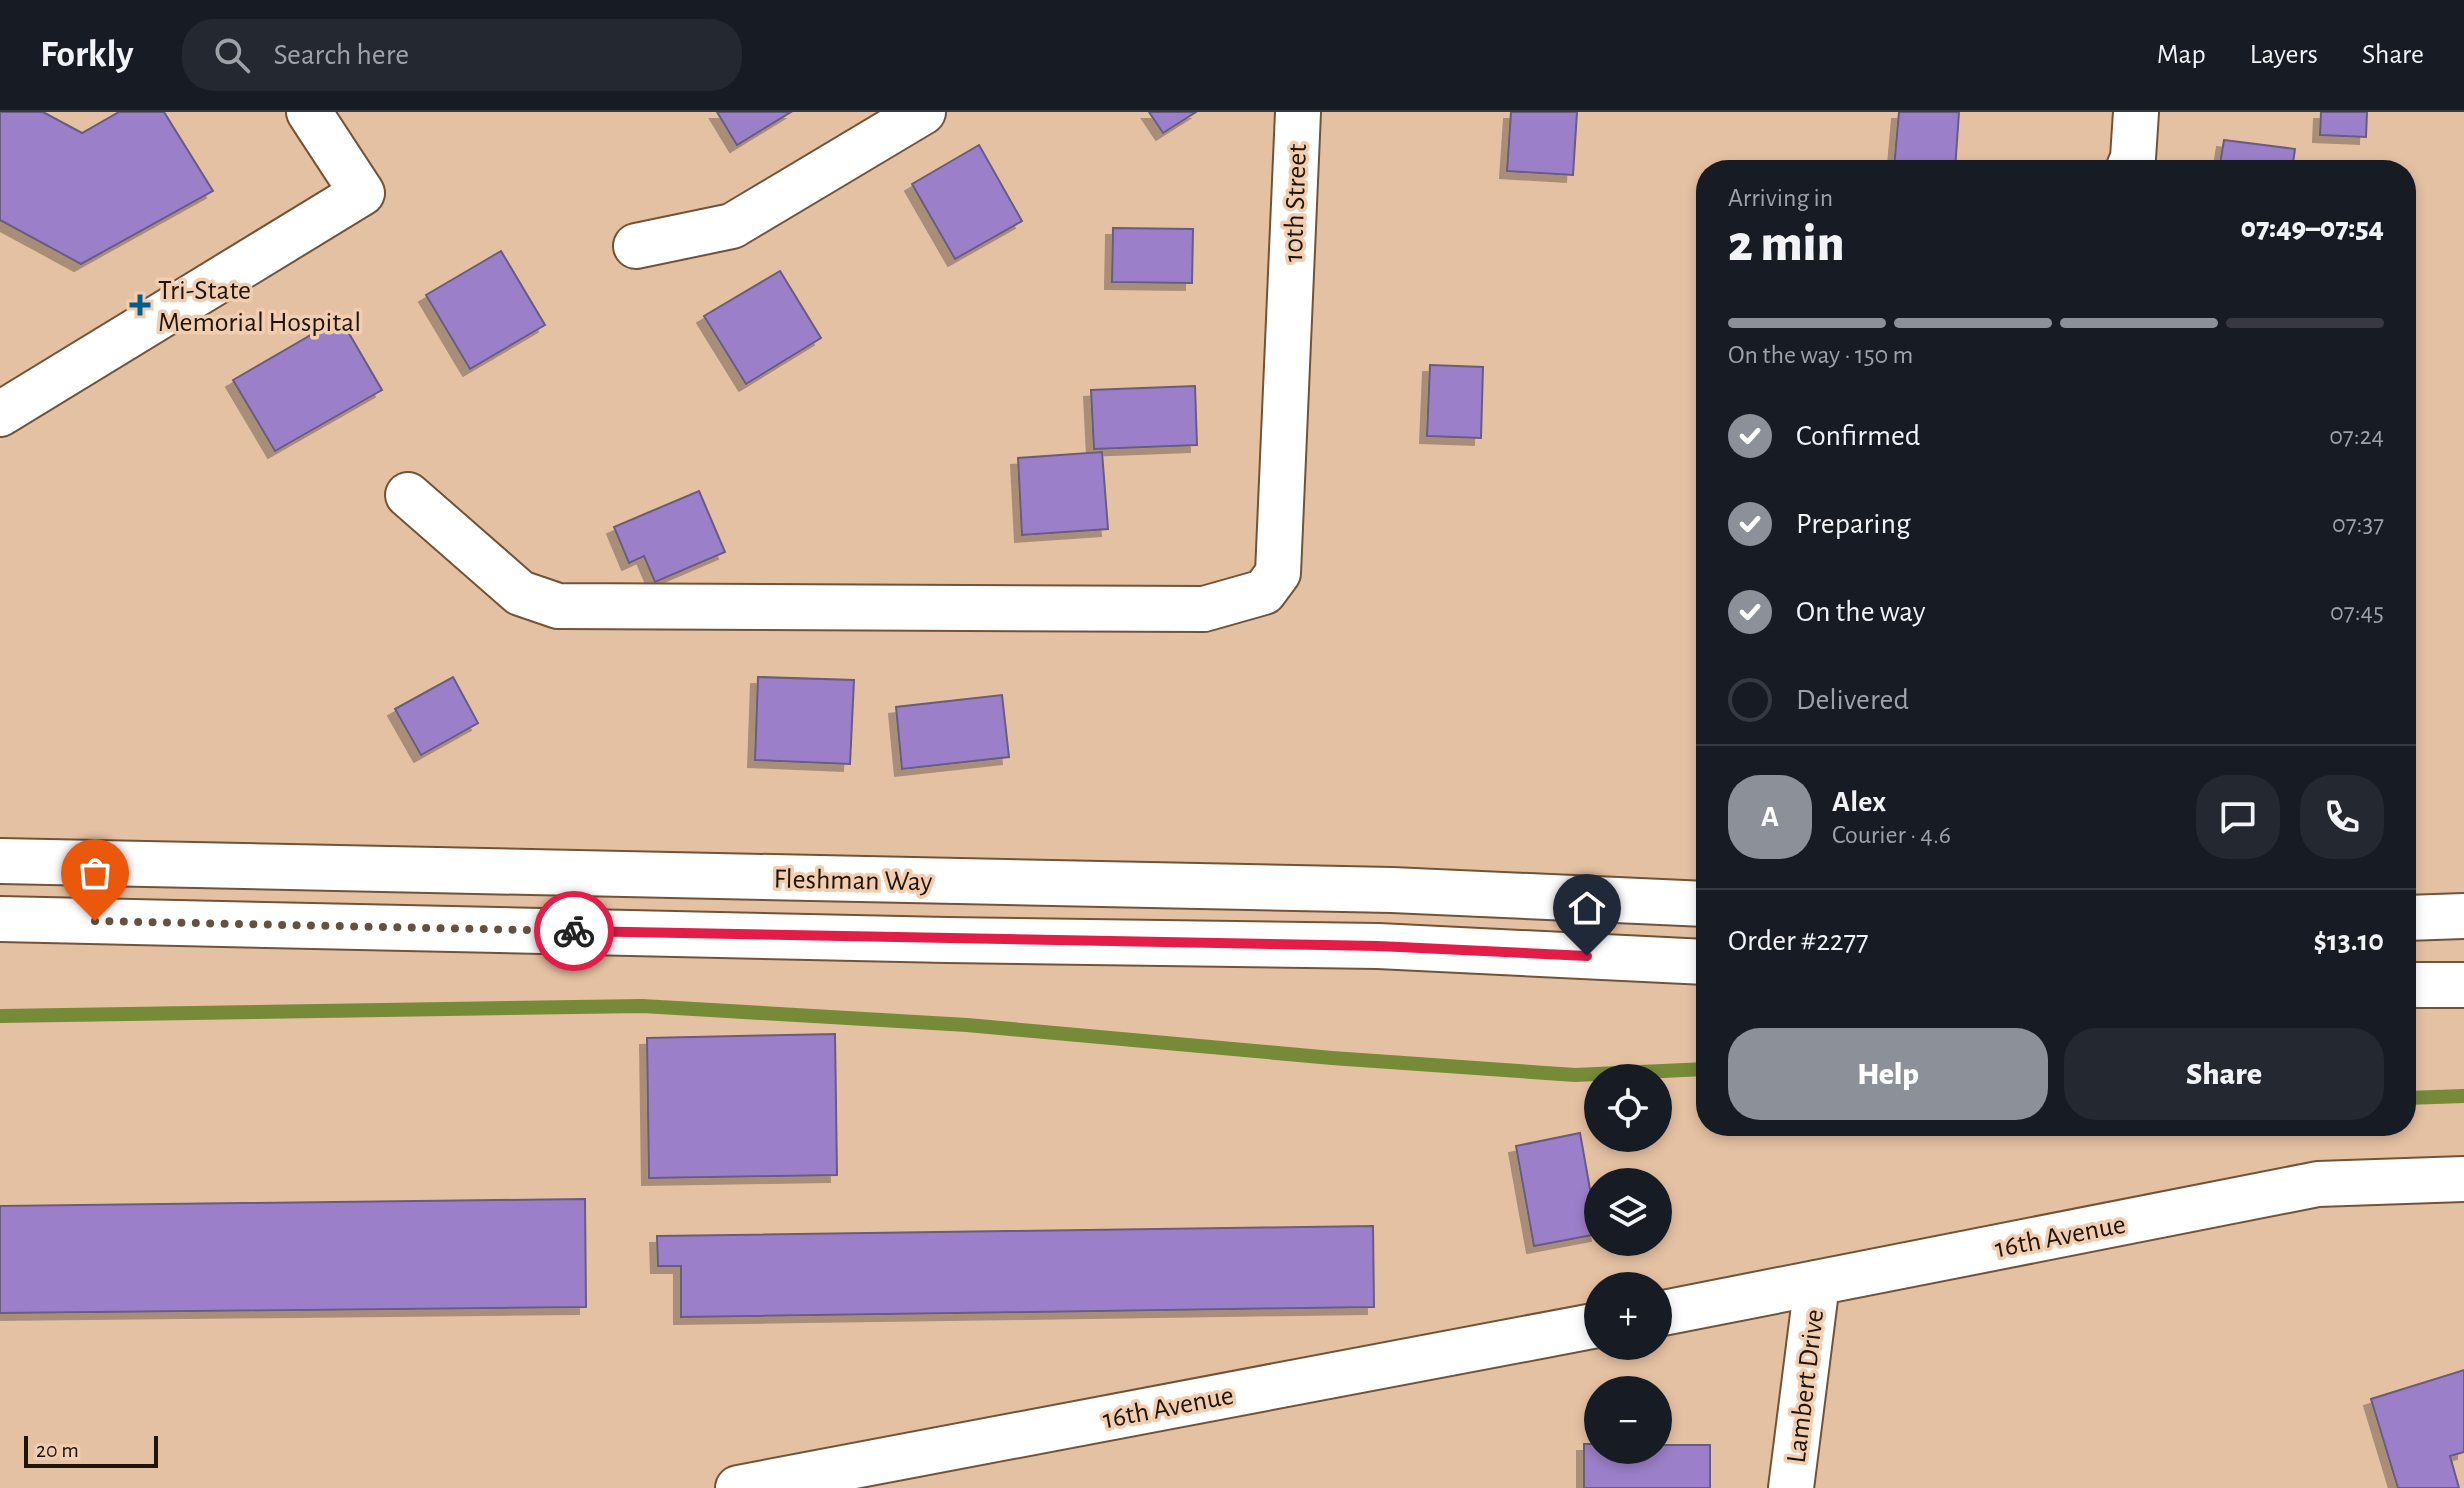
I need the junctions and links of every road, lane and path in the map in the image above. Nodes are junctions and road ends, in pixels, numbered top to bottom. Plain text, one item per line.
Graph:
1 (309, 112) edge
2 (923, 112) edge
3 (1298, 112) edge
4 (2136, 112) edge
5 (2132, 160) edge
6 (636, 246) dead end
7 (0, 414) edge
8 (408, 495) dead end
9 (0, 861) edge
10 (1696, 904) edge
11 (2464, 916) edge
12 (2416, 918) edge
13 (0, 919) edge
14 (1696, 962) edge
15 (2416, 985) edge
16 (2464, 985) edge
17 (2464, 1179) edge
18 (1817, 1283) junction
19 (1672, 1311) edge
20 (1584, 1328) edge
21 (738, 1488) edge
22 (1791, 1488) edge

1 - 7 main road
2 - 6 main road
3 - 8 main road, 10th Street
4 - 5 main road
9 - 10 main road, Fleshman Way
11 - 12 main road
13 - 14 main road, Fleshman Way
15 - 16 main road
17 - 18 main road, 16th Avenue
18 - 19 main road, 16th Avenue
18 - 22 main road, Lambert Drive
20 - 21 main road, 16th Avenue

